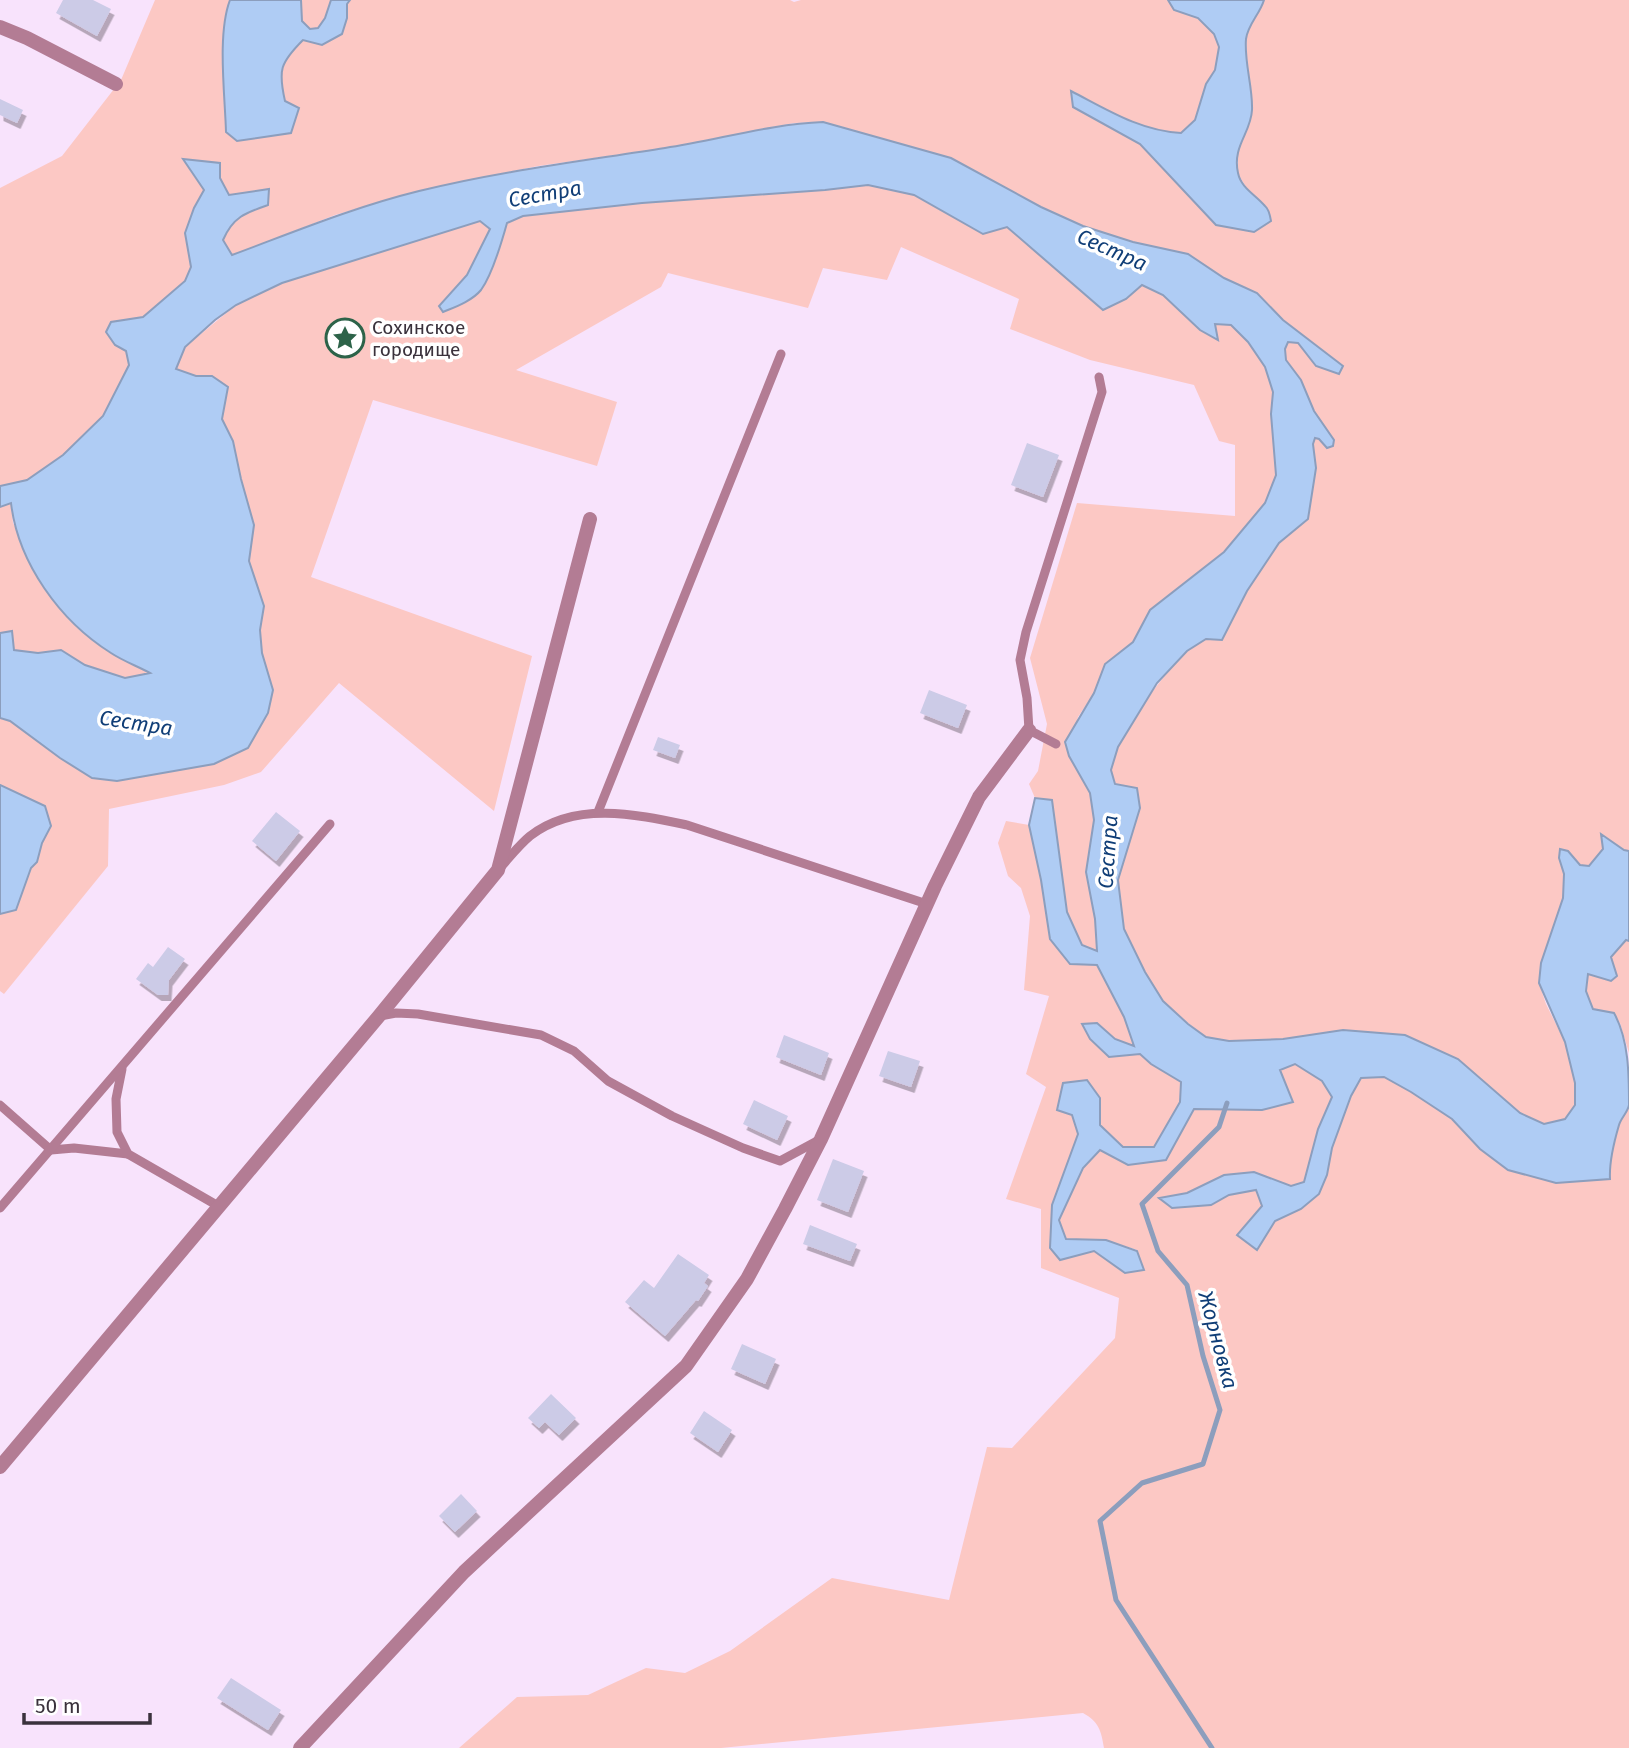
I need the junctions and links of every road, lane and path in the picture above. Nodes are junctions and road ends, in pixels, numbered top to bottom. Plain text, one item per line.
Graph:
1 (0, 27) edge
2 (116, 84) dead end
3 (781, 354) dead end
4 (1099, 377) dead end
5 (590, 519) dead end
6 (1029, 730) junction
7 (1056, 744) dead end
8 (598, 812) junction
9 (330, 824) dead end
10 (498, 870) junction
11 (927, 904) junction
12 (379, 1016) junction
13 (122, 1068) junction
14 (0, 1105) edge
15 (821, 1139) junction
16 (51, 1150) junction
17 (128, 1154) junction
18 (220, 1207) junction
19 (0, 1208) edge
20 (0, 1467) edge
21 (300, 1748) edge

1 - 2 street
3 - 8 lane
4 - 6 lane
5 - 10 street
6 - 7 lane
6 - 11 street
8 - 10 lane
8 - 11 lane
9 - 13 lane
10 - 12 street
11 - 15 street
12 - 15 lane
12 - 18 street
13 - 16 lane
13 - 17 lane
14 - 16 lane
15 - 21 street
16 - 17 lane
16 - 19 lane
17 - 18 lane
18 - 20 street

